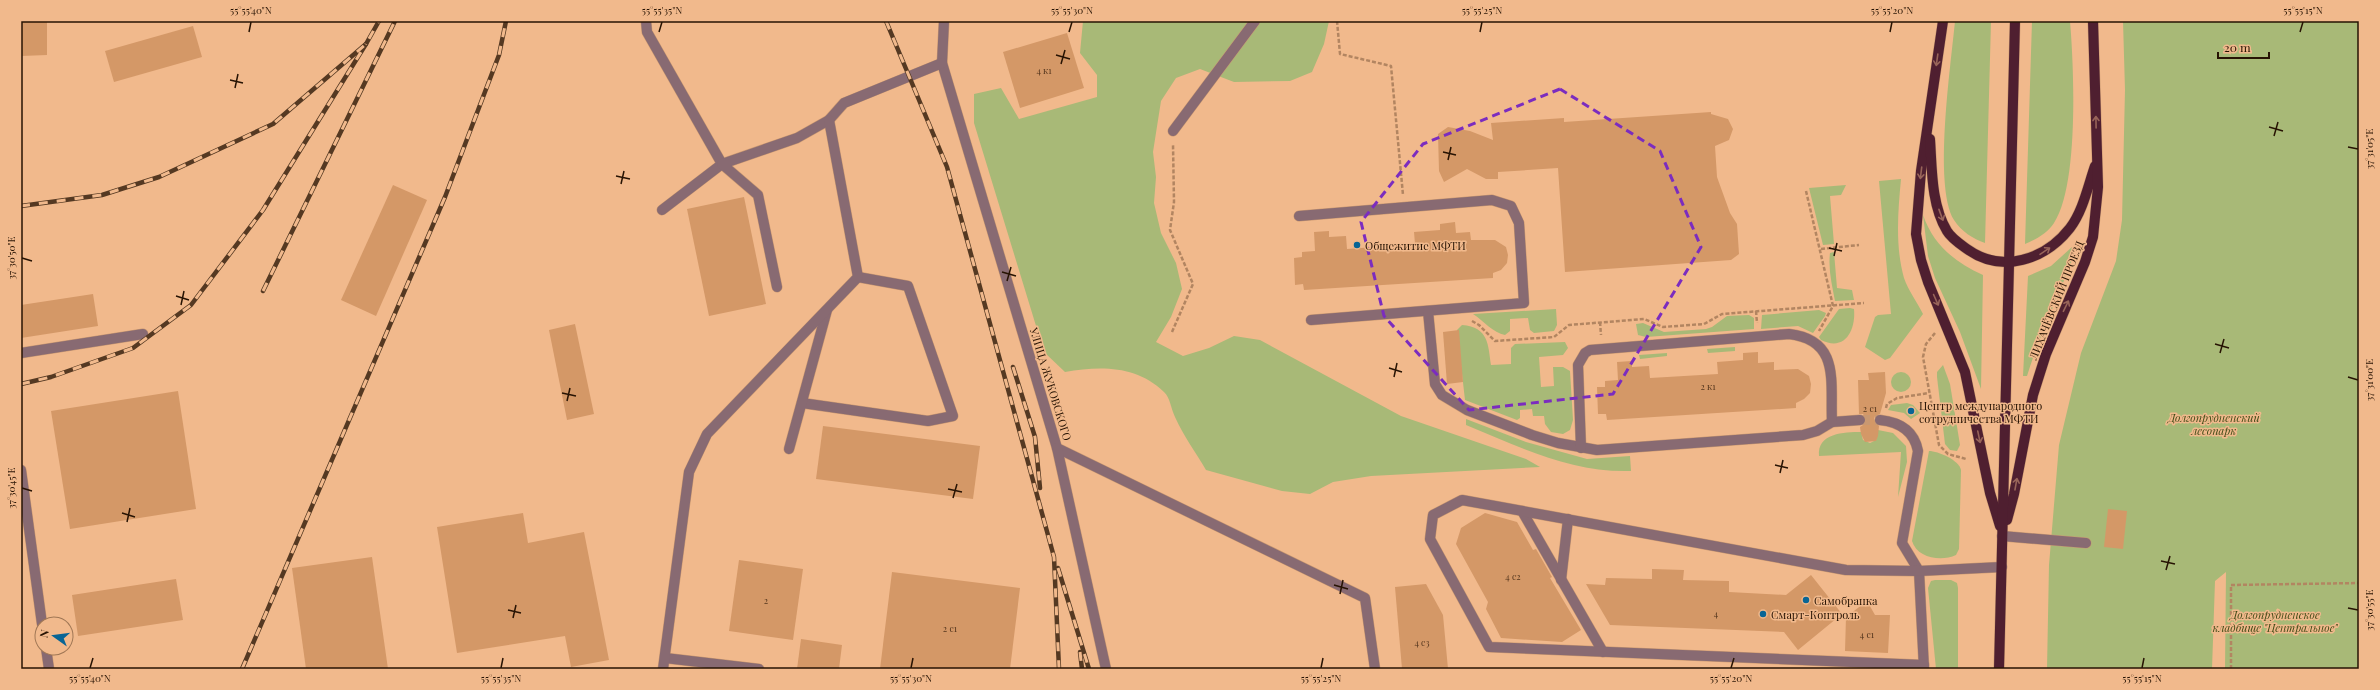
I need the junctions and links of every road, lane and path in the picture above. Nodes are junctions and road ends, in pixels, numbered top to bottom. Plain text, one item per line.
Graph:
1 (646, 21) edge
2 (944, 21) edge
3 (1255, 21) edge
4 (1337, 21) edge
5 (1943, 21) edge
6 (2015, 21) edge
7 (2093, 21) edge
8 (942, 63) junction
9 (828, 120) junction
10 (1928, 121) junction
11 (1173, 131) joint
12 (2097, 161) junction
13 (722, 164) junction
14 (1806, 192) dead end
15 (1404, 207) junction
16 (662, 210) dead end
17 (1299, 216) dead end
18 (1859, 245) dead end
19 (1820, 249) junction
20 (2009, 262) junction
21 (858, 277) junction
22 (777, 287) dead end
23 (1864, 303) dead end
24 (1833, 306) junction
25 (827, 309) junction
26 (1428, 311) junction
27 (1756, 311) junction
28 (1311, 320) dead end
29 (1466, 321) dead end
30 (1600, 322) junction
31 (1758, 330) dead end
32 (1172, 332) dead end
33 (1935, 333) dead end
34 (143, 334) dead end
35 (1816, 335) dead end
36 (1602, 342) dead end
37 (21, 353) edge
38 (1930, 393) junction
39 (802, 403) junction
40 (1860, 420) tunnel mouth
41 (1883, 420) joint
42 (1832, 422) junction
43 (1057, 448) junction
44 (1581, 448) junction
45 (789, 449) dead end
46 (1966, 459) dead end
47 (21, 470) edge
48 (1522, 511) junction
49 (1568, 519) junction
50 (2002, 536) junction
51 (2086, 543) dead end
52 (2002, 567) junction
53 (1919, 571) junction
54 (1561, 580) junction
55 (2359, 583) edge
56 (41, 616) edge
57 (1603, 652) junction
58 (47, 656) edge
59 (665, 658) junction
60 (1924, 667) edge
61 (49, 669) edge
62 (663, 669) edge
63 (759, 669) edge
64 (1106, 669) edge
65 (1375, 669) edge
66 (1999, 669) edge
67 (2230, 669) edge

1 - 13 street
2 - 8 street, УЛИЦА ЖУКОВСКОГО
3 - 11 street
4 - 15 path
5 -> 10 main road, ЛИХАЧЁВСКИЙ ПРОЕЗД
6 - 20 main road, ЛИХАЧЁВСКИЙ ПРОЕЗД
12 -> 7 main road, ЛИХАЧЁВСКИЙ ПРОЕЗД
8 - 9 street
8 - 43 street, УЛИЦА ЖУКОВСКОГО
9 - 13 street
9 - 21 street
10 -> 20 main road
10 -> 50 main road, ЛИХАЧЁВСКИЙ ПРОЕЗД
11 - 32 path
20 -> 12 main road
50 -> 12 main road, ЛИХАЧЁВСКИЙ ПРОЕЗД
13 - 16 street
13 - 22 street
14 - 19 path
15 - 17 street
15 - 26 street
18 - 19 path
19 - 24 path
20 - 50 main road, ЛИХАЧЁВСКИЙ ПРОЕЗД
21 - 25 street
21 - 39 street
23 - 24 path
24 - 27 path
24 - 35 path
25 - 39 street
25 - 59 street
26 - 28 street
26 - 44 street
27 - 30 path
27 - 31 path
29 - 30 path
30 - 36 path
33 - 38 path
34 - 37 street
38 - 41 path
38 - 46 path
39 - 45 street
40 - 42 street
41 - 53 street
42 - 44 street
42 - 44 street
43 - 64 street
43 - 65 street, УЛИЦА ЖУКОВСКОГО
47 - 56 street
48 - 49 street
48 - 54 street
48 - 57 street
49 - 53 street
49 - 54 street
50 - 51 street
50 - 52 main road, ЛИХАЧЁВСКИЙ ПРОЕЗД
52 - 53 street
52 - 66 main road, ЛИХАЧЁВСКИЙ ПРОЕЗД
53 - 60 street
54 - 57 street
55 - 67 path
57 - 60 street
58 - 61 street
59 - 62 street
59 - 63 street

